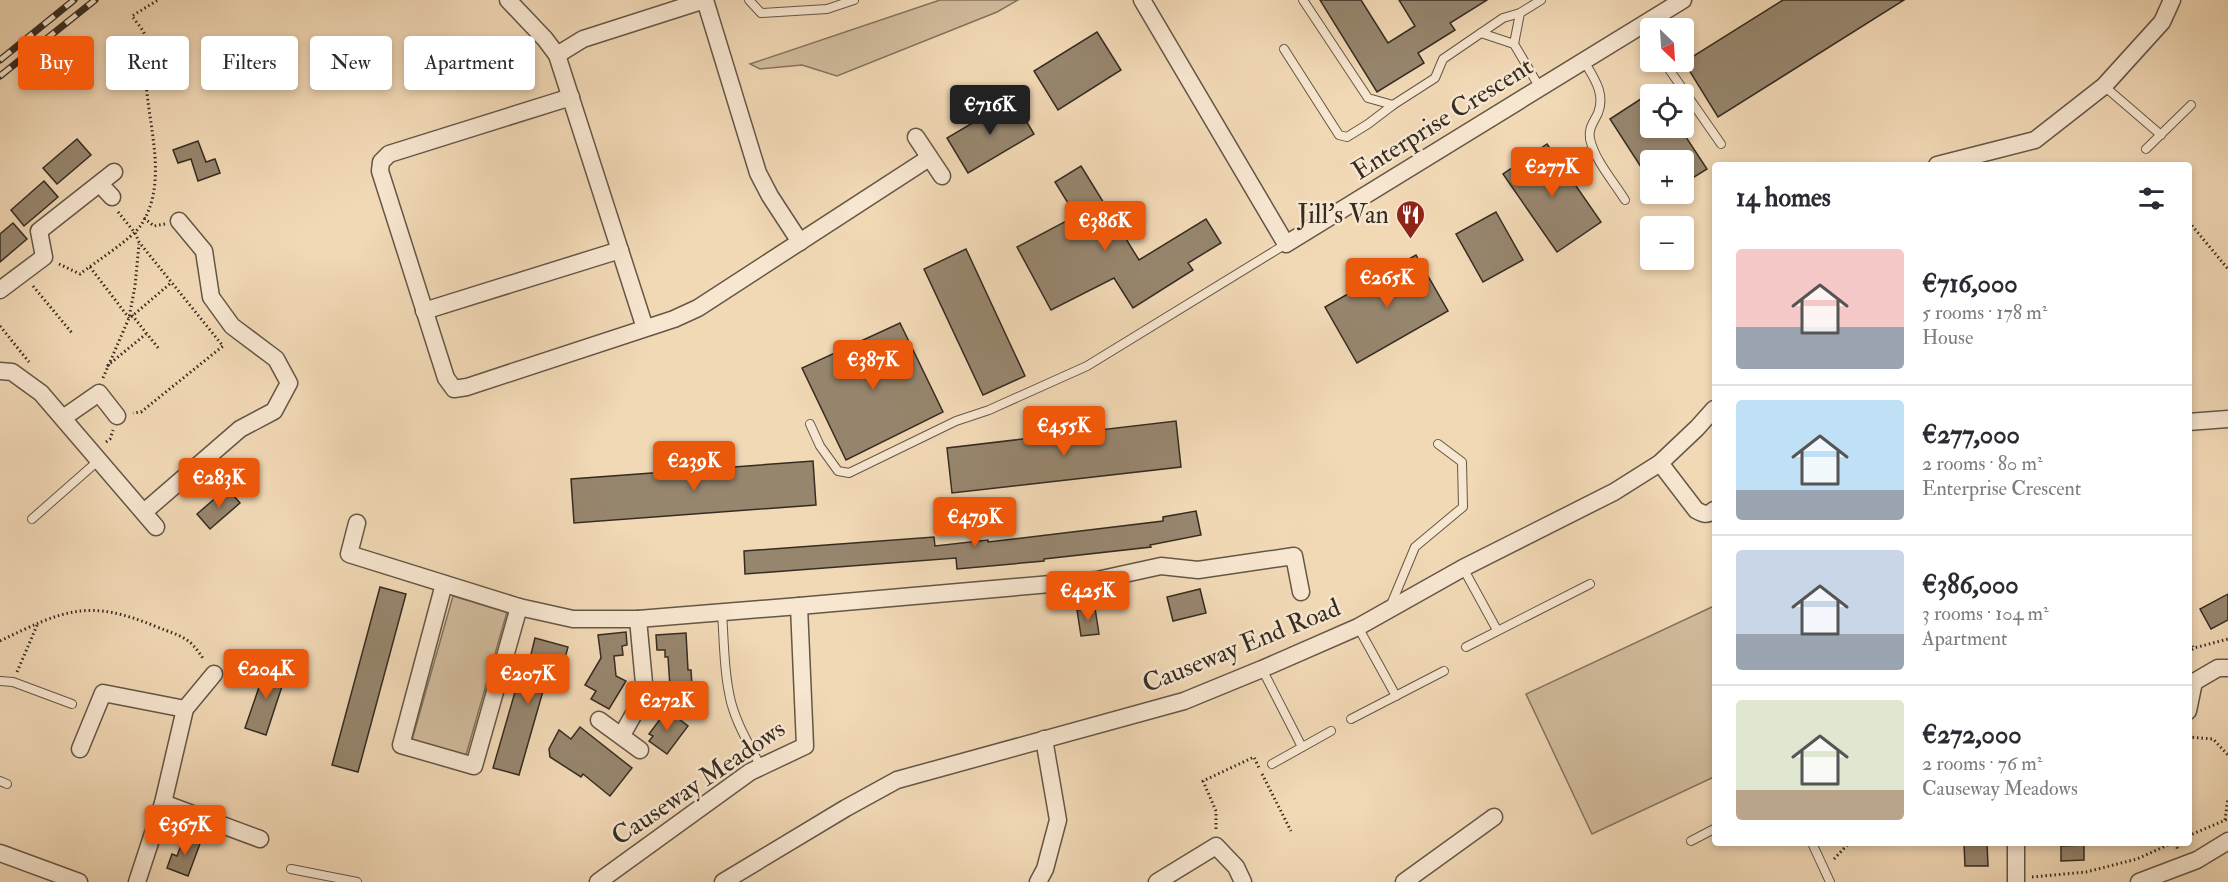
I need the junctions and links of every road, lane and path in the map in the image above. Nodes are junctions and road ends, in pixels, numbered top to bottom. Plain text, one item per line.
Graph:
1 (158, 0) edge
2 (508, 0) edge
3 (705, 0) edge
4 (750, 0) edge
5 (854, 0) edge
6 (1142, 0) edge
7 (1302, 0) edge
8 (1541, 0) edge
9 (1683, 0) edge
10 (2172, 0) edge
11 (1520, 13) junction
12 (1653, 18) edge
13 (1640, 26) edge
14 (1480, 33) junction
15 (1514, 44) junction
16 (1284, 49) dead end
17 (557, 56) junction
18 (1584, 61) junction
19 (1671, 72) edge
20 (2104, 86) junction
21 (1540, 88) junction
22 (571, 97) junction
23 (1393, 105) junction
24 (2191, 105) dead end
25 (2161, 135) junction
26 (916, 137) dead end
27 (1721, 144) dead end
28 (2146, 149) dead end
29 (929, 158) junction
30 (1949, 162) edge
31 (114, 172) dead end
32 (942, 176) dead end
33 (100, 183) junction
34 (112, 197) joint
35 (1625, 200) dead end
36 (144, 218) junction
37 (179, 221) joint
38 (2192, 226) edge
39 (135, 233) junction
40 (139, 242) junction
41 (800, 242) junction
42 (1287, 244) junction
43 (620, 250) junction
44 (44, 256) junction
45 (89, 267) junction
46 (2228, 269) edge
47 (22, 273) junction
48 (171, 282) junction
49 (0, 290) edge
50 (424, 311) junction
51 (131, 317) junction
52 (0, 326) edge
53 (645, 328) junction
54 (72, 333) dead end
55 (146, 334) junction
56 (159, 349) dead end
57 (106, 368) junction
58 (0, 370) edge
59 (41, 393) junction
60 (99, 393) junction
61 (1712, 411) edge
62 (117, 416) junction
63 (63, 418) junction
64 (2228, 419) edge
65 (2192, 422) edge
66 (810, 424) dead end
67 (1438, 444) dead end
68 (96, 457) junction
69 (1660, 464) junction
70 (1712, 511) edge
71 (144, 512) junction
72 (32, 519) dead end
73 (357, 523) dead end
74 (156, 527) dead end
75 (1463, 568) junction
76 (444, 584) junction
77 (1590, 584) dead end
78 (1301, 592) dead end
79 (799, 606) junction
80 (519, 607) junction
81 (1390, 609) junction
82 (722, 612) junction
83 (638, 619) junction
84 (38, 623) junction
85 (1358, 627) junction
86 (1497, 630) junction
87 (2228, 639) edge
88 (0, 641) edge
89 (2192, 645) edge
90 (1466, 647) dead end
91 (2194, 648) joint
92 (2228, 668) edge
93 (1262, 669) junction
94 (1444, 671) dead end
95 (214, 674) joint
96 (0, 681) edge
97 (13, 681) junction
98 (2192, 692) edge
99 (1396, 696) junction
100 (72, 704) dead end
101 (185, 709) junction
102 (1351, 719) dead end
103 (599, 720) dead end
104 (1331, 731) dead end
105 (622, 735) junction
106 (2192, 737) edge
107 (1044, 739) junction
108 (1302, 747) junction
109 (80, 749) dead end
110 (640, 750) dead end
111 (2228, 755) edge
112 (1272, 764) dead end
113 (761, 767) junction
114 (2228, 798) edge
115 (163, 803) junction
116 (1494, 817) dead end
117 (2226, 820) edge
118 (1712, 830) edge
119 (1291, 831) dead end
120 (2192, 834) edge
121 (260, 839) dead end
122 (1690, 841) dead end
123 (2228, 841) edge
124 (1216, 846) junction
125 (1813, 846) edge
126 (1846, 846) edge
127 (2016, 846) edge
128 (2165, 846) edge
129 (0, 852) edge
130 (291, 869) dead end
131 (1825, 871) junction
132 (49, 877) edge
133 (2016, 880) edge
134 (80, 882) edge
135 (137, 882) edge
136 (357, 882) edge
137 (598, 882) edge
138 (723, 882) edge
139 (1038, 882) edge
140 (1157, 882) edge
141 (1243, 882) edge
142 (1404, 882) edge
143 (1830, 882) edge
144 (2139, 882) edge

1 - 36 path
2 - 17 street
3 - 17 street
3 - 41 street
4 - 5 lane
6 - 42 street
7 - 23 lane
8 - 11 lane
9 - 12 street, Enterprise Crescent
10 - 20 street
11 - 14 lane
11 - 15 lane
13 - 18 street, Enterprise Crescent
14 - 15 lane
14 - 23 lane
15 - 21 lane
16 - 23 lane
17 - 22 street
18 - 21 street, Enterprise Crescent
18 - 35 lane
19 - 27 lane
20 - 25 lane
20 - 30 street
21 - 42 street, Enterprise Crescent
22 - 43 street
22 - 50 street
24 - 25 lane
25 - 28 lane
26 - 29 street
29 - 32 street
29 - 41 street
31 - 33 street
33 - 34 street
33 - 44 street
34 - 39 path
36 - 37 path
36 - 39 path
37 - 71 street
38 - 46 path
39 - 40 path
39 - 45 path
40 - 48 path
40 - 51 path
41 - 53 street
42 - 66 lane
43 - 50 street
43 - 53 street
44 - 45 path
44 - 47 street
45 - 51 path
47 - 49 street
47 - 54 path
48 - 51 path
48 - 62 path
50 - 53 street
51 - 55 path
51 - 57 path
52 - 59 path
55 - 56 path
55 - 57 path
57 - 60 path
58 - 59 street
59 - 63 street
60 - 62 street
60 - 63 street
61 - 69 street, Causeway End Road
62 - 68 path
63 - 68 street
64 - 65 street
67 - 81 lane
68 - 71 street
68 - 72 lane
69 - 70 street
69 - 75 street, Causeway End Road
71 - 74 street
73 - 76 street
75 - 81 street, Causeway End Road
75 - 86 lane
76 - 80 street
76 - 80 street
77 - 86 lane
78 - 79 street
79 - 82 street
79 - 113 street, Causeway Meadows
80 - 83 street
81 - 85 street, Causeway End Road
82 - 83 street
82 - 113 lane
83 - 105 street
84 - 88 path
84 - 95 path
84 - 97 path
85 - 93 street, Causeway End Road
85 - 99 lane
86 - 90 lane
87 - 91 path
89 - 91 path
92 - 98 street
93 - 107 street, Causeway End Road
93 - 108 lane
94 - 99 lane
95 - 101 street
96 - 97 lane
97 - 100 lane
99 - 102 lane
101 - 109 street
101 - 115 street
103 - 105 street
104 - 108 lane
105 - 110 street
106 - 111 path
107 - 138 street, Causeway End Road
107 - 139 street
108 - 112 lane
113 - 137 street, Causeway Meadows
114 - 117 path
115 - 121 street
115 - 135 street
116 - 142 street
117 - 120 path
118 - 122 lane
119 - 124 path
123 - 144 street
124 - 140 street
124 - 141 street
125 - 131 lane
126 - 131 path
127 - 133 street
128 - 133 path
129 - 132 street
130 - 136 lane
131 - 143 lane
132 - 134 street

